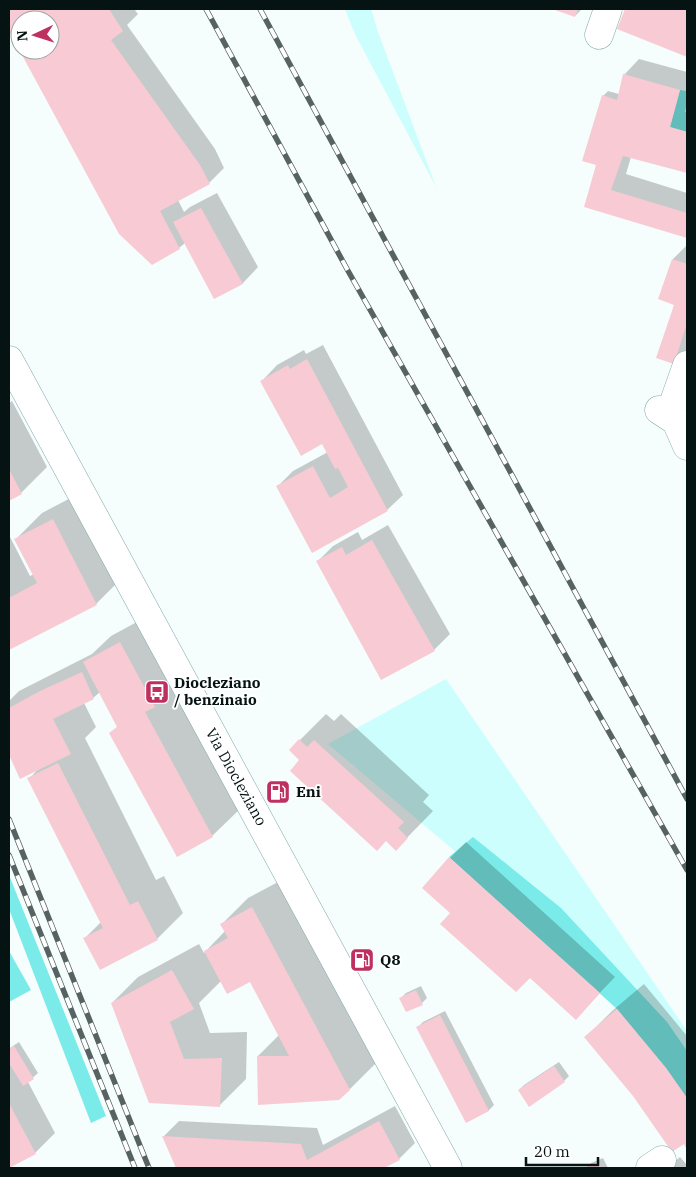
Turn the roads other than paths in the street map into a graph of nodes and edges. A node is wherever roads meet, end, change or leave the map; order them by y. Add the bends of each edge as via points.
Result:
1 (608, 9) edge
2 (600, 35) dead end
3 (9, 360) edge
4 (687, 365) edge
5 (687, 446) edge
6 (448, 1168) edge

1 - 2 street
3 - 6 street, Via Diocleziano
4 - 5 street via 664,413 676,421

